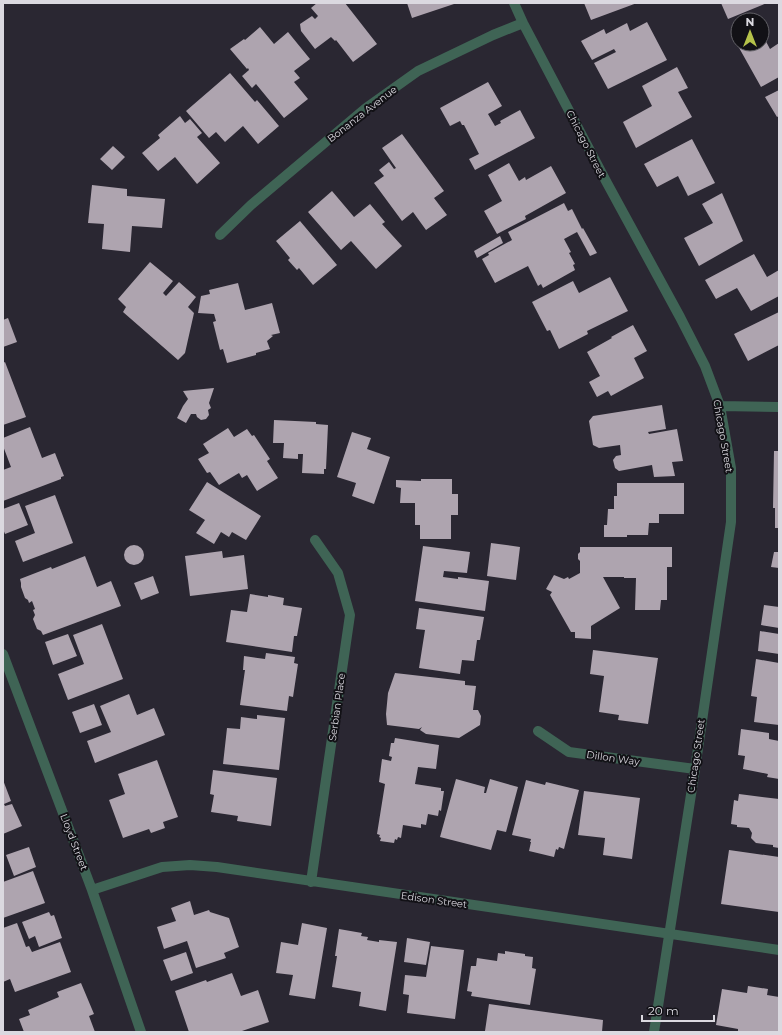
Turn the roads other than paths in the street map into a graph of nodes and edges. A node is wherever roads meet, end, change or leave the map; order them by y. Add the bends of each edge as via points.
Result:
1 (514, 3) edge
2 (523, 23) junction
3 (220, 235) dead end
4 (720, 406) junction
5 (779, 407) edge
6 (315, 540) dead end
7 (3, 654) edge
8 (538, 731) dead end
9 (695, 769) junction
10 (311, 882) junction
11 (92, 890) junction
12 (669, 934) junction
13 (779, 950) edge
14 (141, 1032) edge
15 (654, 1032) edge

1 - 2 street, Chicago Street
2 - 3 street, Bonanza Avenue via 418,71 366,108 251,205
2 - 4 street, Chicago Street via 680,317 705,366
4 - 5 street
4 - 9 street, Chicago Street via 731,468 731,522
6 - 10 street, Serbian Place via 338,574 350,615
7 - 11 street, Lloyd Street
8 - 9 street, Dillon Way via 569,752
9 - 12 street, Chicago Street
10 - 11 street, Edison Street via 190,865 162,867
10 - 12 street, Edison Street
11 - 14 street, Lloyd Street
12 - 13 street, Edison Street
12 - 15 street, Chicago Street

